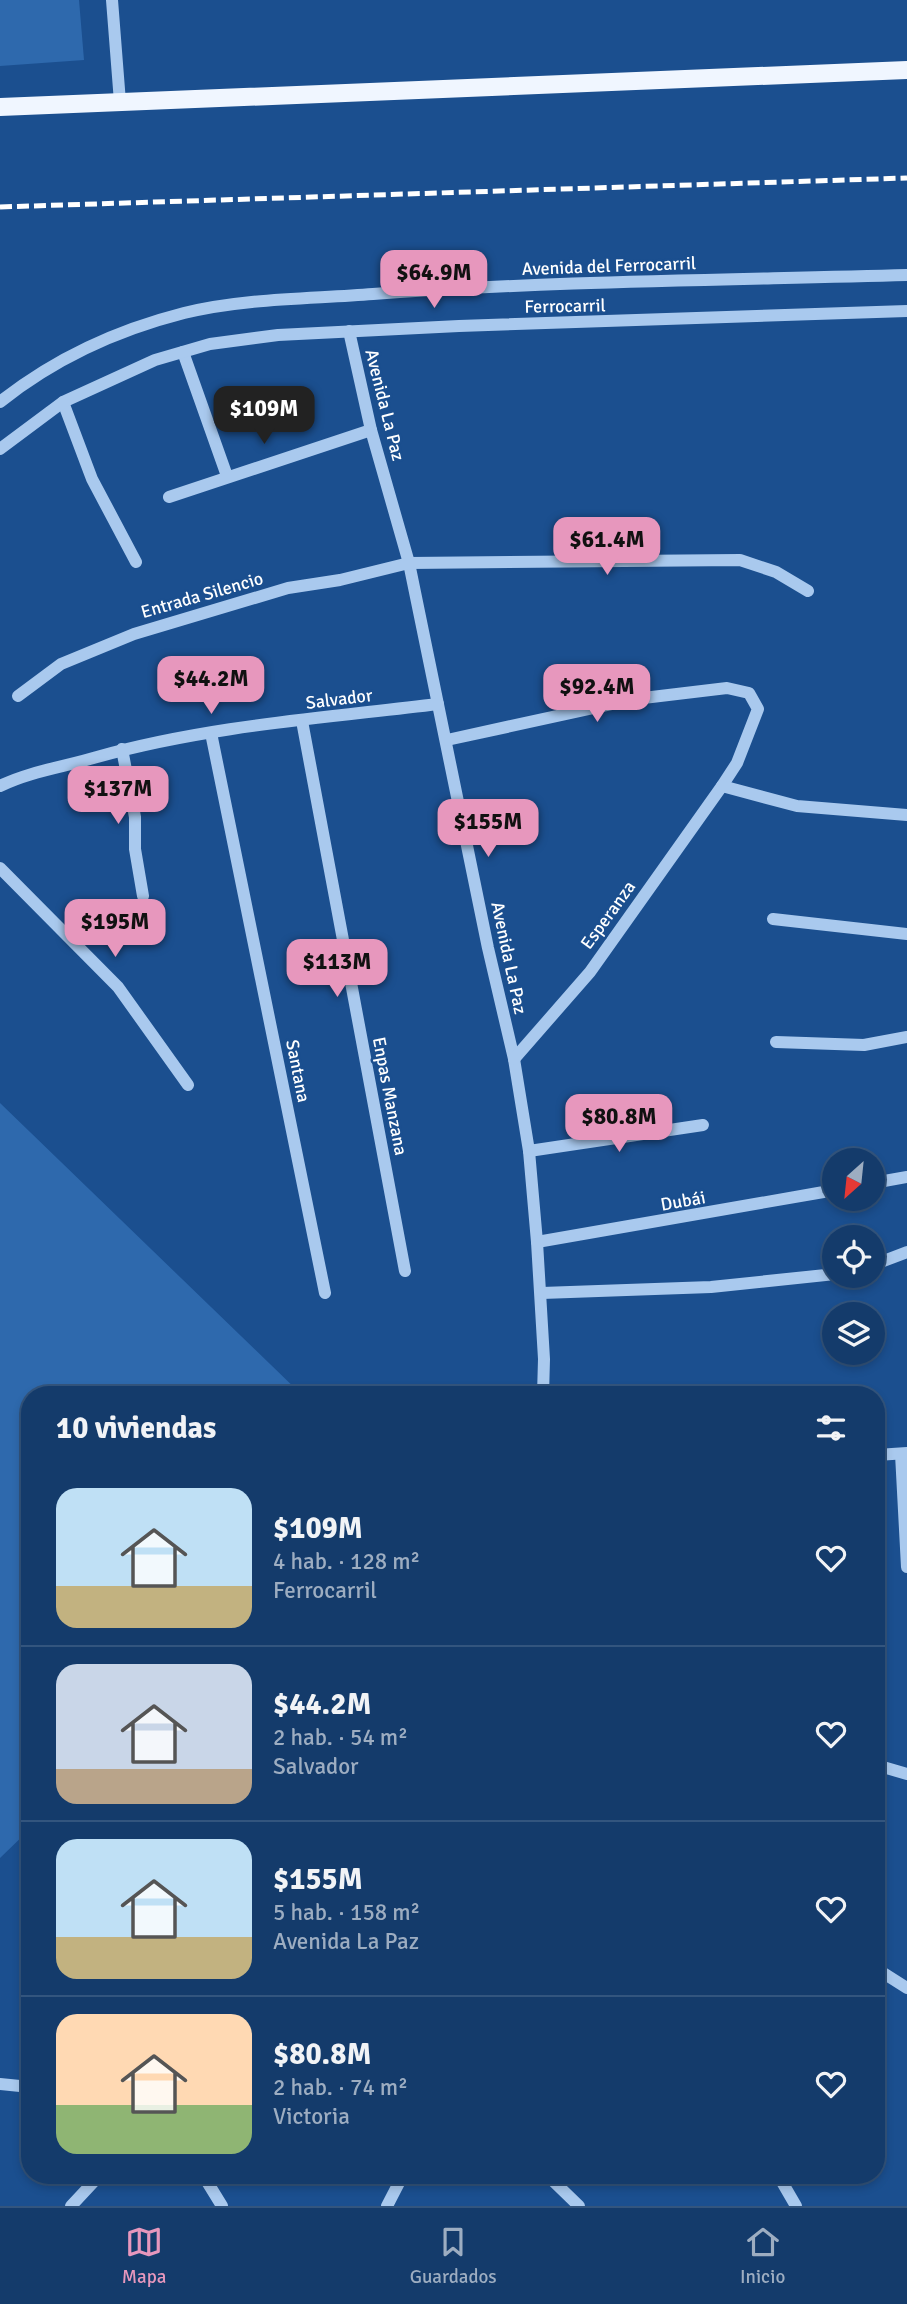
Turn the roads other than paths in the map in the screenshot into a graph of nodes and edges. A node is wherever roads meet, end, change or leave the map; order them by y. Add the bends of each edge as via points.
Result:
1 (112, 0) edge
2 (907, 71) edge
3 (120, 102) junction
4 (0, 107) edge
5 (907, 275) edge
6 (907, 311) edge
7 (349, 331) junction
8 (183, 352) junction
9 (0, 402) edge
10 (63, 402) junction
11 (371, 430) junction
12 (0, 449) edge
13 (226, 476) junction
14 (169, 497) dead end
15 (136, 562) dead end
16 (409, 563) junction
17 (808, 591) dead end
18 (18, 696) dead end
19 (438, 704) junction
20 (302, 721) junction
21 (211, 733) junction
22 (447, 740) junction
23 (122, 749) junction
24 (0, 786) edge
25 (722, 786) junction
26 (907, 815) edge
27 (0, 868) edge
28 (143, 896) dead end
29 (772, 919) dead end
30 (907, 934) edge
31 (907, 1037) edge
32 (776, 1042) dead end
33 (514, 1059) junction
34 (188, 1085) dead end
35 (704, 1125) dead end
36 (529, 1151) junction
37 (907, 1177) edge
38 (886, 1181) edge
39 (822, 1192) edge
40 (537, 1242) junction
41 (907, 1252) edge
42 (885, 1260) edge
43 (405, 1272) dead end
44 (822, 1275) edge
45 (325, 1293) dead end
46 (542, 1293) junction
47 (547, 1386) edge
48 (904, 1454) edge
49 (885, 1455) edge
50 (907, 1567) edge
51 (885, 1767) edge
52 (907, 1774) edge
53 (885, 1974) edge
54 (907, 1988) edge
55 (0, 2084) edge
56 (21, 2086) edge
57 (92, 2184) edge
58 (209, 2184) edge
59 (398, 2184) edge
60 (556, 2184) edge
61 (783, 2184) edge
62 (71, 2206) edge
63 (222, 2206) edge
64 (387, 2206) edge
65 (579, 2206) edge
66 (796, 2206) edge

1 - 3 street
2 - 3 main road
3 - 4 main road
5 - 9 street, Avenida del Ferrocarril via 448,289 230,305 186,313 95,343
6 - 7 street, Ferrocarril
7 - 8 street, Ferrocarril via 278,335
7 - 11 street, Avenida La Paz
8 - 10 street, Ferrocarril
8 - 13 street
10 - 12 street, Ferrocarril
10 - 15 street via 92,479
11 - 13 street
11 - 16 street, Avenida La Paz
13 - 14 street
16 - 17 street, Entrada Silencio via 740,560 776,572
16 - 18 street, Entrada Silencio via 288,588 134,634 61,664
16 - 19 street, Avenida La Paz
19 - 20 street, Salvador
19 - 22 street, Avenida La Paz
20 - 21 street, Salvador
20 - 43 street, Enpas Manzana
21 - 23 street, Salvador
21 - 45 street, Santana
22 - 25 street, Esperanza via 635,699 740,689 749,693 758,709 737,763
22 - 33 street, Avenida La Paz
23 - 24 street, Salvador
23 - 28 street
25 - 26 street via 797,806
25 - 33 street, Esperanza via 590,972
27 - 34 street via 118,987
29 - 30 street
31 - 32 street via 864,1045
33 - 36 street, Avenida La Paz
35 - 36 street
36 - 40 street, Avenida La Paz
37 - 38 street
39 - 40 street, Dubái
40 - 46 street, Avenida La Paz
41 - 42 street
44 - 46 street via 711,1287
46 - 47 street, Avenida La Paz
48 - 49 street
48 - 50 street
51 - 52 street
53 - 54 street
55 - 56 street
57 - 62 street
58 - 63 street
59 - 64 street
60 - 65 street
61 - 66 street

